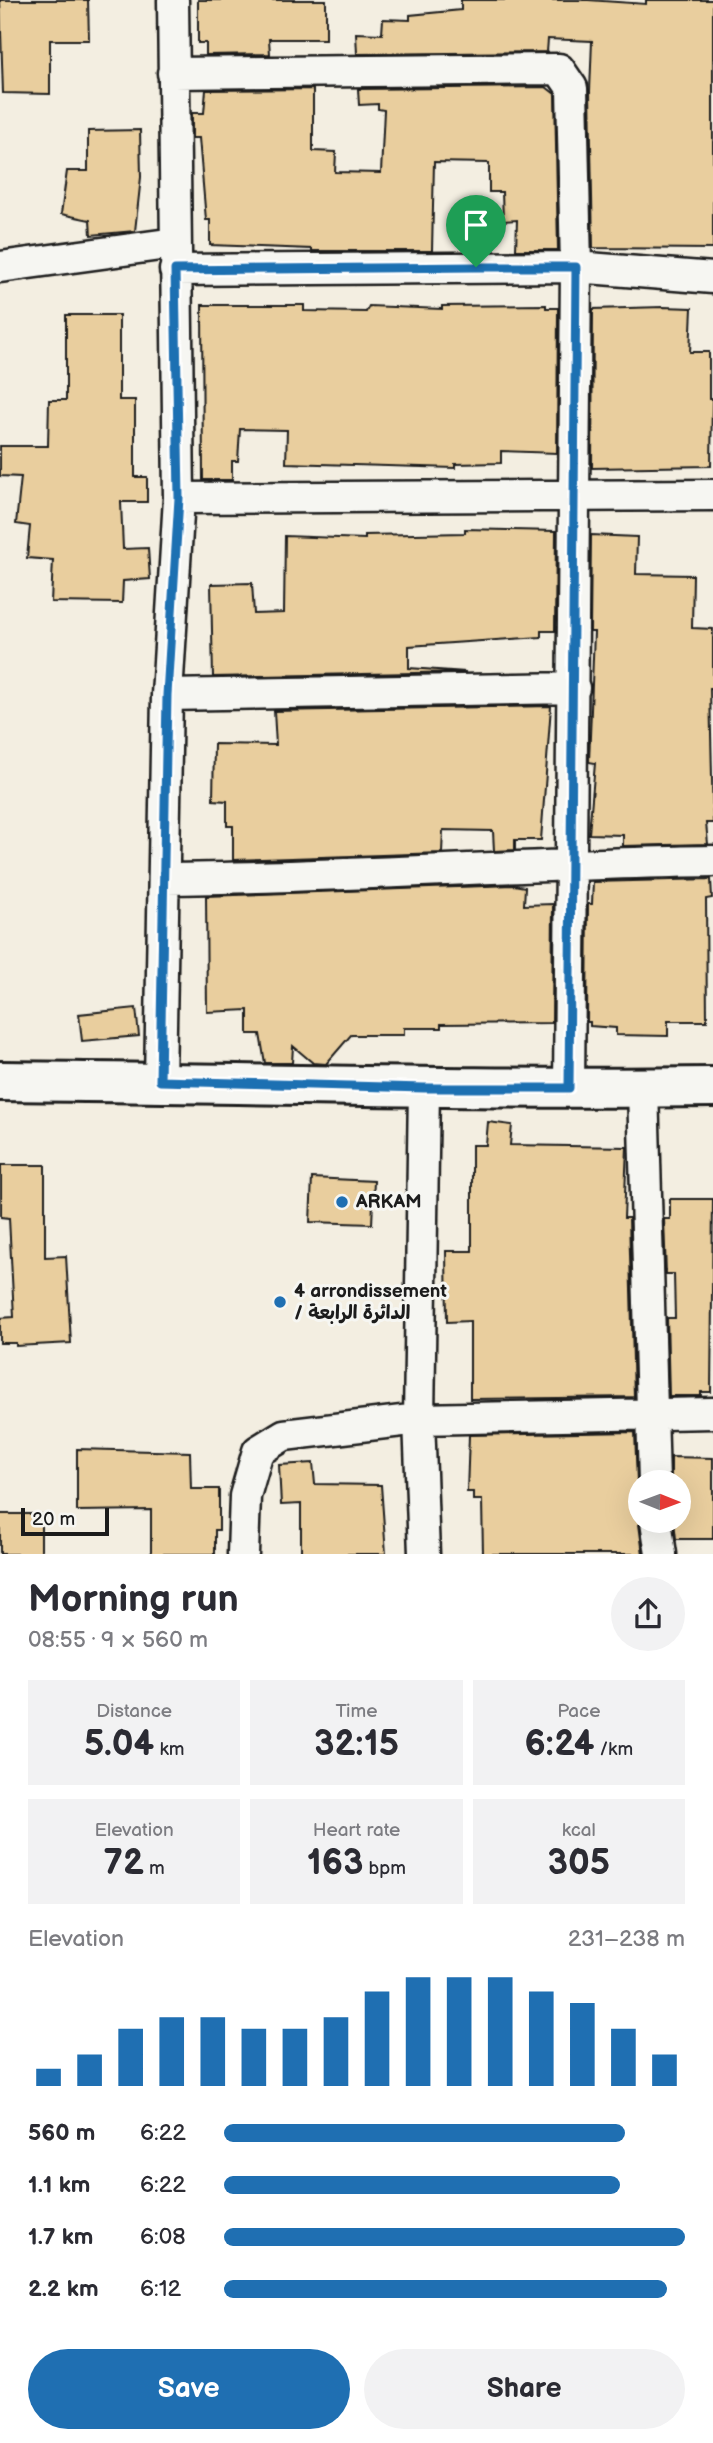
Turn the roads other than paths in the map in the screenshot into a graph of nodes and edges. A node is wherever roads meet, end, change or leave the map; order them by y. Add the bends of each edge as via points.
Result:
1 (173, 0) edge
2 (173, 73) junction
3 (175, 256) junction
4 (0, 267) edge
5 (576, 267) junction
6 (713, 278) edge
7 (575, 495) junction
8 (713, 495) edge
9 (179, 498) junction
10 (574, 688) junction
11 (167, 695) junction
12 (713, 861) edge
13 (573, 863) junction
14 (164, 879) junction
15 (0, 1081) edge
16 (160, 1081) junction
17 (713, 1087) edge
18 (424, 1088) junction
19 (569, 1088) junction
20 (643, 1088) junction
21 (650, 1413) junction
22 (713, 1413) edge
23 (419, 1419) junction
24 (653, 1470) edge
25 (658, 1533) edge
26 (243, 1554) edge
27 (424, 1554) edge
28 (661, 1554) edge

1 - 2 street
2 - 3 street
2 - 5 street via 559,69 572,88
3 - 4 street
3 - 5 street
3 - 9 street
5 - 6 street
5 - 7 street
7 - 8 street
7 - 9 street
7 - 10 street
9 - 11 street
10 - 11 street
10 - 13 street
11 - 14 street
12 - 13 street
13 - 14 street
13 - 19 street
14 - 16 street
15 - 16 street
16 - 18 street
17 - 20 street
18 - 19 street
18 - 23 street
19 - 20 street
20 - 21 street
21 - 22 street
21 - 23 street
21 - 24 street
23 - 26 street via 284,1435 258,1451 245,1496
23 - 27 street
25 - 28 street

